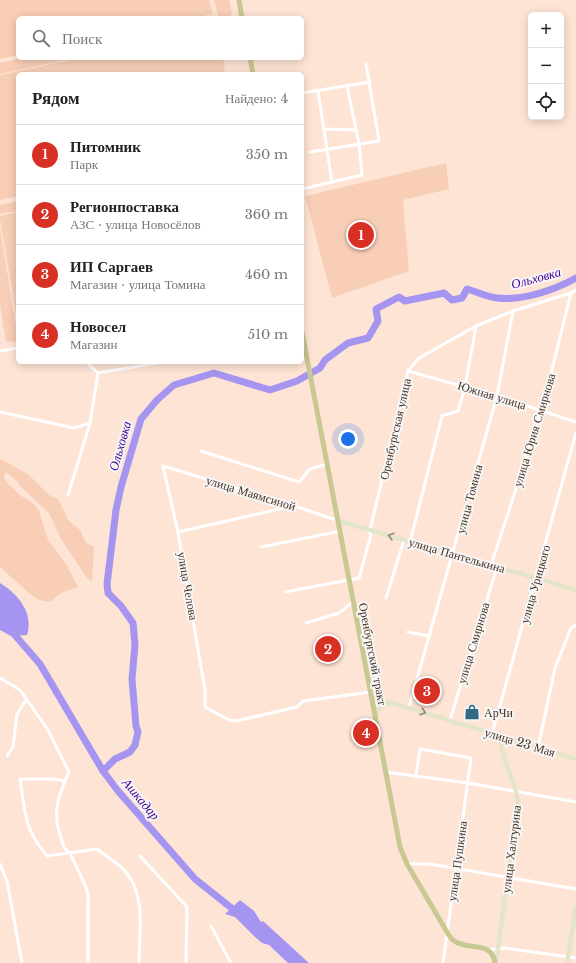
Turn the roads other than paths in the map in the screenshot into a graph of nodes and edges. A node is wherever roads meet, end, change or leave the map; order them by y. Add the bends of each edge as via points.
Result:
1 (239, 0) edge
2 (242, 16) edge
3 (250, 60) edge
4 (366, 64) dead end
5 (253, 72) edge
6 (370, 82) junction
7 (347, 86) junction
8 (318, 91) junction
9 (304, 93) edge
10 (324, 129) junction
11 (356, 130) junction
12 (359, 144) junction
13 (327, 149) junction
14 (310, 152) dead end
15 (332, 182) junction
16 (304, 189) edge
17 (576, 290) edge
18 (571, 293) junction
19 (513, 311) junction
20 (476, 326) junction
21 (304, 344) edge
22 (16, 348) edge
23 (0, 351) edge
24 (88, 364) edge
25 (151, 364) edge
26 (408, 371) junction
27 (98, 373) junction
28 (465, 387) junction
29 (497, 396) junction
30 (542, 410) junction
31 (0, 412) edge
32 (576, 422) edge
33 (90, 423) junction
34 (576, 433) edge
35 (201, 451) dead end
36 (327, 464) junction
37 (164, 466) joint
38 (68, 495) dead end
39 (295, 506) junction
40 (339, 521) junction
41 (369, 530) junction
42 (341, 531) junction
43 (178, 532) junction
44 (404, 540) junction
45 (410, 542) junction
46 (261, 547) dead end
47 (454, 554) junction
48 (491, 565) junction
49 (497, 567) junction
50 (537, 578) junction
51 (349, 579) junction
52 (576, 590) edge
53 (285, 592) dead end
54 (386, 598) dead end
55 (353, 602) junction
56 (306, 622) dead end
57 (576, 624) edge
58 (408, 632) dead end
59 (429, 636) junction
60 (0, 678) edge
61 (371, 695) junction
62 (26, 700) junction
63 (391, 702) junction
64 (409, 707) junction
65 (375, 717) junction
66 (450, 720) junction
67 (492, 734) junction
68 (501, 737) junction
69 (538, 748) junction
70 (7, 756) dead end
71 (576, 759) edge
72 (385, 772) junction
73 (416, 776) junction
74 (65, 781) junction
75 (468, 783) junction
76 (517, 793) junction
77 (576, 802) edge
78 (70, 853) junction
79 (140, 856) dead end
80 (0, 864) edge
81 (407, 864) junction
82 (456, 868) junction
83 (508, 877) junction
84 (576, 890) edge
85 (576, 907) edge
86 (211, 926) dead end
87 (447, 932) junction
88 (498, 948) junction
89 (488, 950) junction
90 (568, 956) junction
91 (576, 958) edge
92 (22, 963) edge
93 (88, 963) edge
94 (139, 963) edge
95 (186, 963) edge
96 (231, 963) edge
97 (443, 963) edge
98 (496, 963) edge
99 (567, 963) edge

1 - 2 main road
3 - 5 main road
4 - 6 street
6 - 7 street
6 - 12 street via 379,141
7 - 8 street
7 - 11 street
8 - 9 street
8 - 10 street
10 - 11 street
10 - 13 street
11 - 12 street
12 - 13 street
12 - 15 street via 362,175
13 - 14 street
13 - 15 street
15 - 16 street
17 - 18 street, Оренбургская улица
18 - 19 street, Оренбургская улица
18 - 30 street, улица Юрия Смирнова
19 - 20 street, Оренбургская улица
19 - 29 street, улица Томина
20 - 26 street, Оренбургская улица via 419,358
20 - 28 street
21 - 36 main road, Оренбургский тракт
22 - 23 street
24 - 27 street
25 - 27 street
26 - 28 street, Южная улица
26 - 41 street, Оренбургская улица
27 - 33 street
28 - 29 street, Южная улица
28 - 45 street via 458,412 442,416
29 - 30 street, Южная улица
29 - 47 street, улица Томина
30 - 32 street, Южная улица
30 - 48 street, улица Юрия Смирнова
31 - 33 street via 74,428
33 - 38 street
34 - 50 street, улица Урицкого
35 - 36 street via 299,482 310,469
36 - 40 main road, Оренбургский тракт
37 - 39 street, улица Маямсиной
37 - 43 street, улица Челова
39 - 40 street, улица Маямсиной
39 - 43 street
40 - 41 main road, улица Пантелькина
40 - 42 main road, Оренбургский тракт
44 -> 41 main road, улица Пантелькина
41 - 51 street, Оренбургская улица via 371,535 359,578
42 - 46 street
42 - 51 main road, Оренбургский тракт
43 - 61 street, улица Челова via 205,690 205,707 236,721 297,707 303,701
44 - 45 main road, улица Пантелькина
44 - 54 street
45 - 47 main road, улица Пантелькина
47 - 48 main road, улица Пантелькина
47 - 59 street, улица Томина
48 - 49 main road, улица Пантелькина
49 - 50 main road, улица Пантелькина
49 - 66 street, улица Смирнова
50 - 52 main road, улица Пантелькина
50 - 67 street, улица Урицкого
51 - 53 street
51 - 55 main road, Оренбургский тракт
55 - 56 street via 339,613
55 - 61 main road, Оренбургский тракт
57 - 69 street via 571,628 555,668
58 - 59 street
59 - 64 street, улица Томина
60 - 62 street via 20,690
61 - 63 main road, улица 23 Мая
61 - 65 main road, Оренбургский тракт
62 - 70 street via 17,714 13,747
62 - 74 street via 48,730 69,772
63 - 64 main road, улица 23 Мая
63 - 65 main road via 380,707
64 -> 66 main road, улица 23 Мая
65 - 72 main road, Оренбургский тракт
66 - 67 main road, улица 23 Мая
67 - 68 main road, улица 23 Мая
68 - 69 main road, улица 23 Мая
68 - 76 main road, улица Халтурина via 502,748
69 - 71 main road, улица 23 Мая
72 - 73 street
72 - 81 main road, Оренбургский тракт via 400,847
73 - 75 street
73 - 75 street, улица Пушкина via 420,749 471,758
74 - 78 street via 58,800 56,816 63,847
74 - 78 street via 20,778 28,827 36,843 47,856
75 - 76 street
75 - 82 street, улица Пушкина
76 - 77 street
76 - 83 main road, улица Халтурина
78 - 93 street via 88,896
78 - 94 street via 97,849 124,870 134,885 139,901
79 - 95 street via 187,907
80 - 92 street via 7,881
81 - 82 street
81 - 87 main road, Оренбургский тракт
82 - 83 street
82 - 87 street, улица Пушкина
83 - 84 street
83 - 88 main road, улица Халтурина
85 - 90 main road
86 - 96 street
87 - 89 main road, Оренбургский тракт via 456,942
87 - 97 street, улица Пушкина
88 - 89 street
88 - 90 street
88 - 98 main road, улица Халтурина
89 - 98 main road
90 - 91 street
90 - 99 main road

